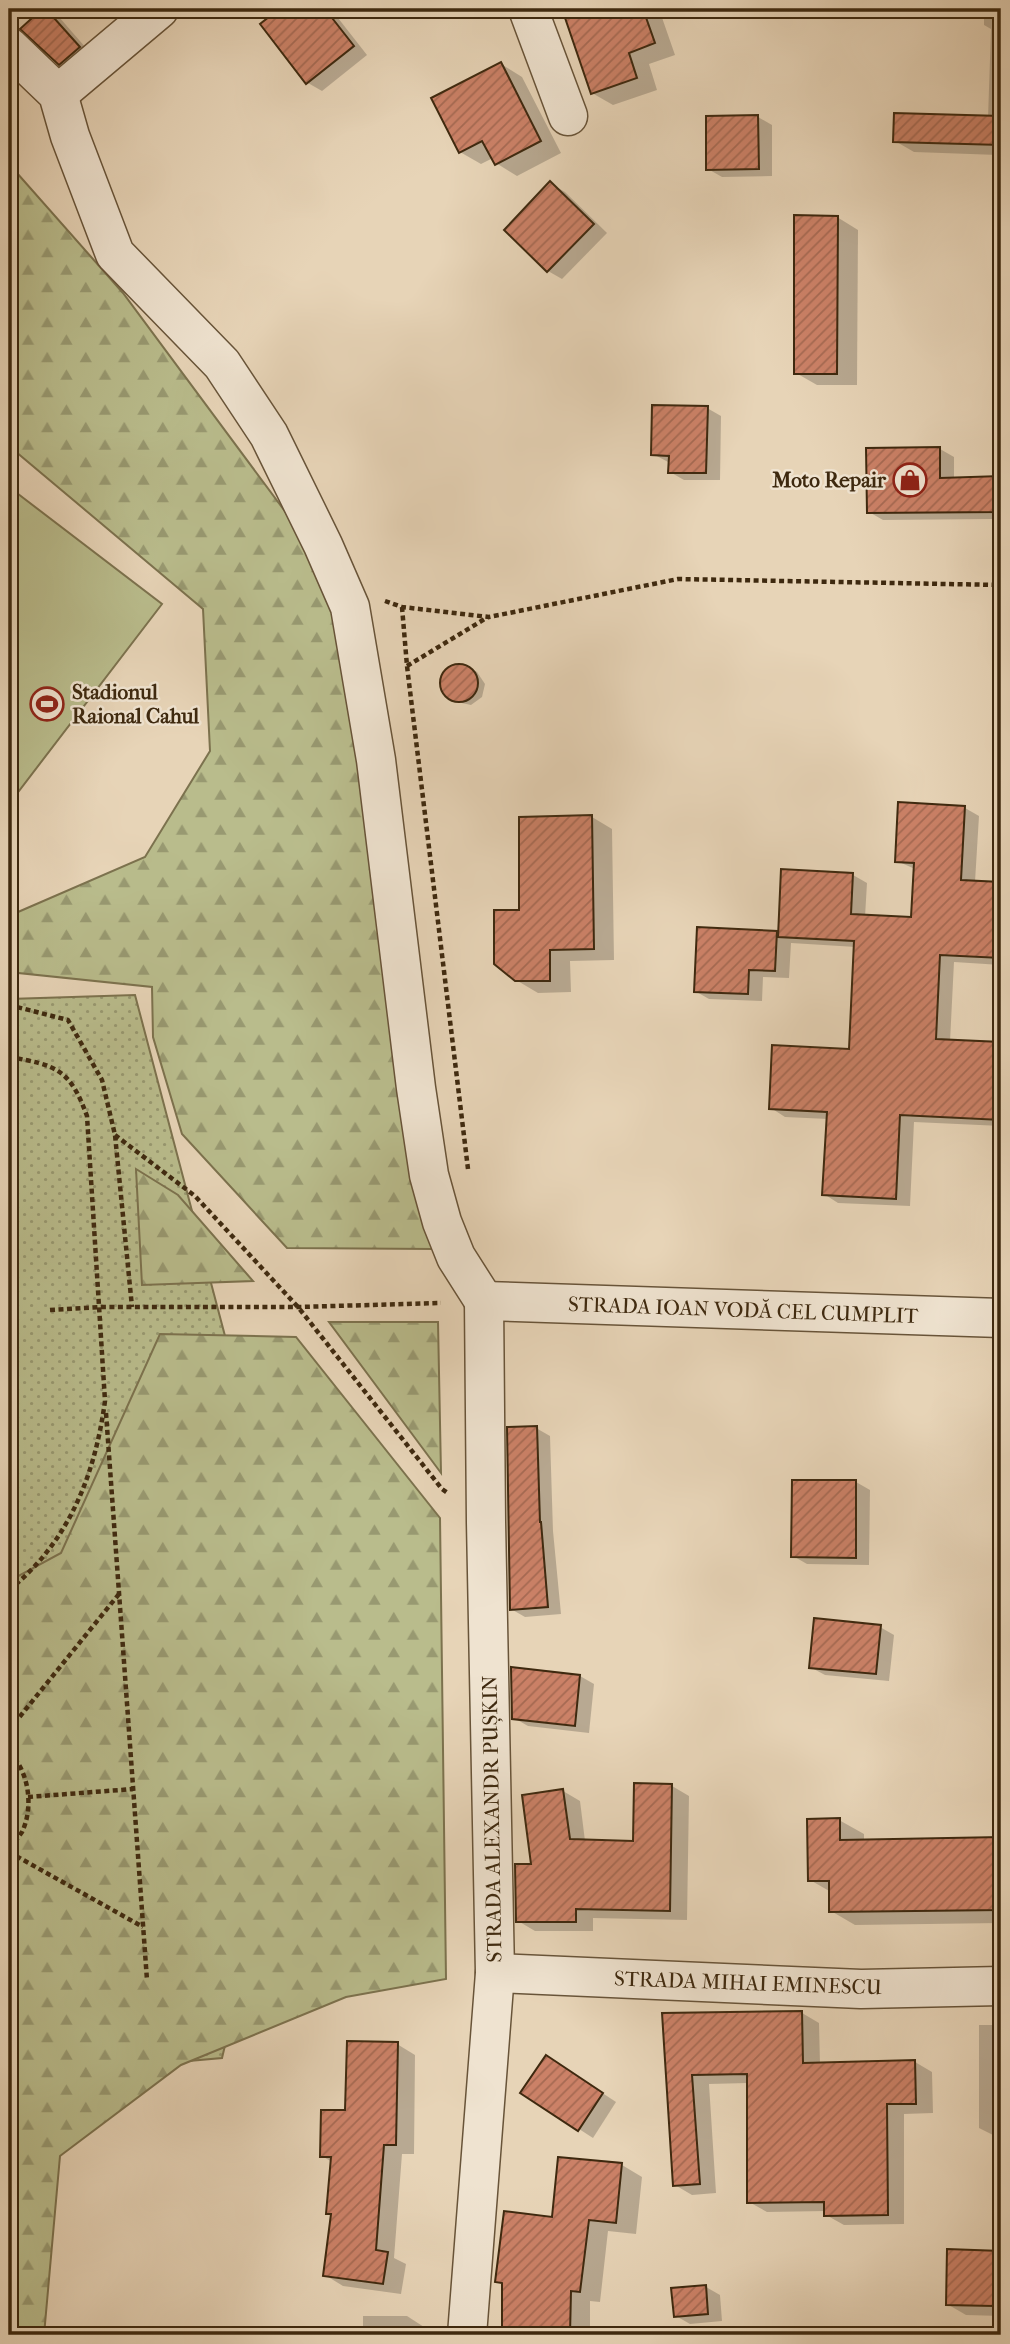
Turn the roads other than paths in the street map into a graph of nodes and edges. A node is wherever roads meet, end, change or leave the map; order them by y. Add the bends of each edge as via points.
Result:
1 (159, 9) edge
2 (528, 9) edge
3 (9, 47) edge
4 (58, 94) junction
5 (568, 116) dead end
6 (484, 1301) junction
7 (1001, 1318) edge
8 (495, 1973) junction
9 (1001, 1986) edge
10 (467, 2335) edge

1 - 4 street
2 - 5 street
3 - 4 street
4 - 6 street via 115,254 222,364 269,435 350,607 376,760 429,1175 456,1257
6 - 7 street, STRADA IOAN VODĂ CEL CUMPLIT
6 - 8 street, STRADA ALEXANDR PUȘKIN
8 - 9 street, STRADA MIHAI EMINESCU via 861,1989
8 - 10 street, STRADA ALEXANDR PUȘKIN

